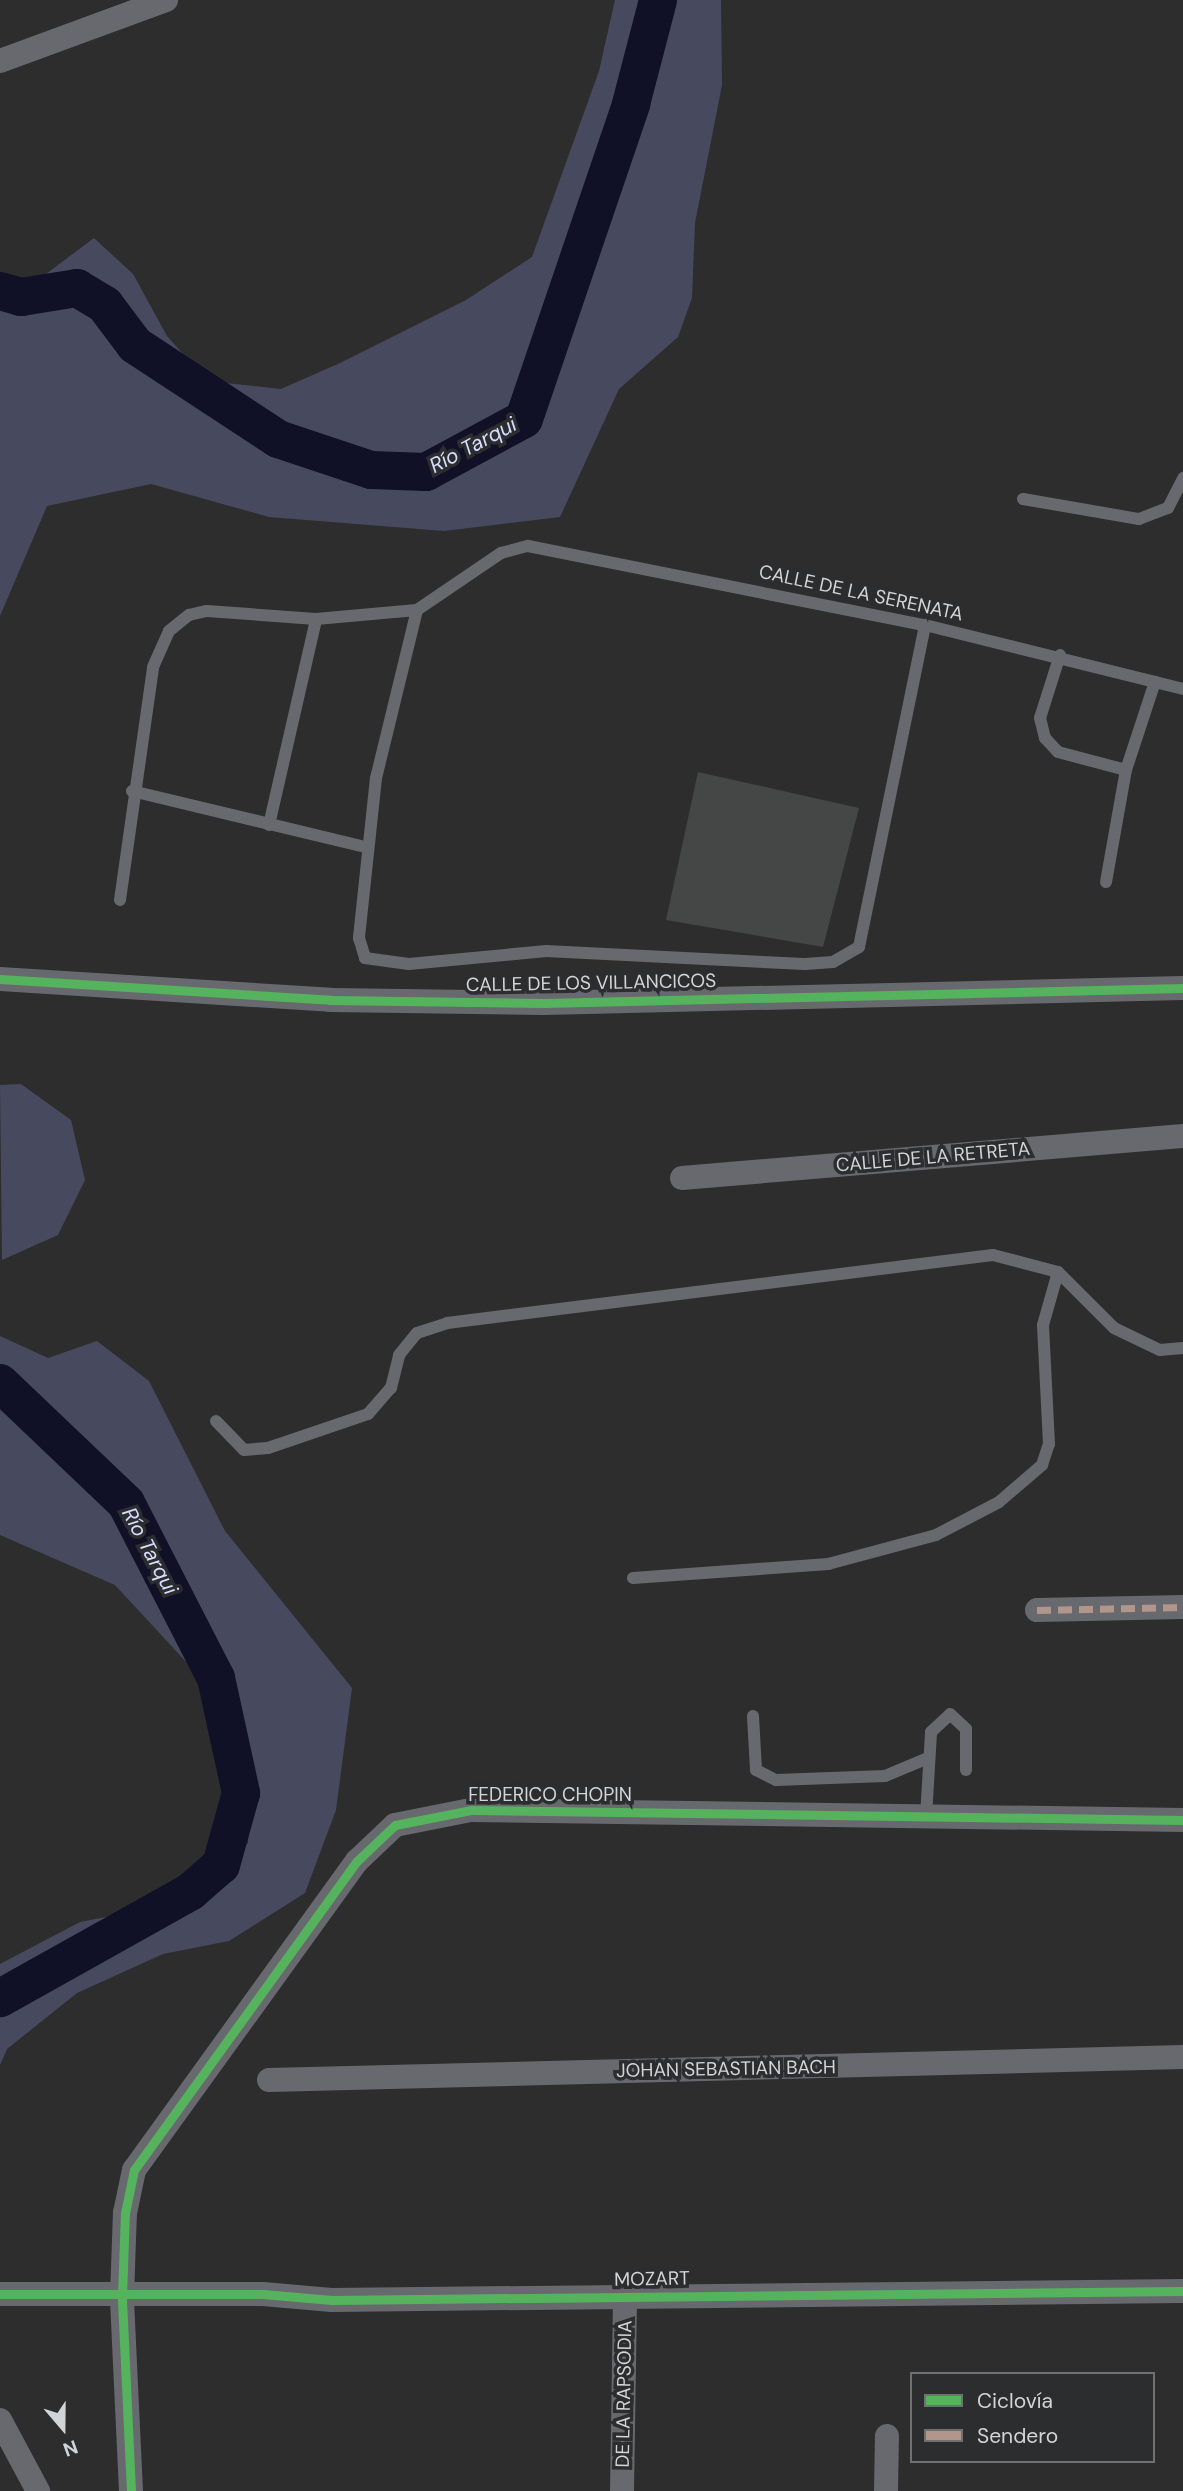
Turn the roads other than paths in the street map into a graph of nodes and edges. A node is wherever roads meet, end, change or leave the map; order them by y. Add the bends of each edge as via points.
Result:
1 (166, 0) edge
2 (0, 61) edge
3 (1183, 478) edge
4 (1023, 499) dead end
5 (417, 610) junction
6 (316, 619) junction
7 (925, 625) junction
8 (1060, 655) junction
9 (1155, 682) junction
10 (1183, 689) edge
11 (1126, 770) junction
12 (132, 791) junction
13 (269, 825) junction
14 (366, 847) junction
15 (1106, 882) dead end
16 (120, 900) dead end
17 (0, 979) edge
18 (1183, 988) edge
19 (1183, 1136) edge
20 (682, 1178) dead end
21 (1058, 1272) junction
22 (1183, 1348) edge
23 (216, 1421) dead end
24 (633, 1578) dead end
25 (1183, 1607) edge
26 (1037, 1609) dead end
27 (753, 1716) dead end
28 (928, 1758) junction
29 (966, 1770) dead end
30 (926, 1818) junction
31 (1183, 1820) edge
32 (1183, 2057) edge
33 (270, 2080) dead end
34 (1183, 2291) edge
35 (0, 2294) edge
36 (122, 2297) junction
37 (625, 2297) junction
38 (2, 2415) edge
39 (887, 2437) dead end
40 (37, 2491) edge
41 (131, 2491) edge
42 (622, 2491) edge
43 (886, 2491) edge

1 - 2 street
3 - 4 lane via 1168,508 1139,519
5 - 6 lane
5 - 7 lane, CALLE DE LA SERENATA via 501,553 528,546
5 - 14 lane
6 - 12 lane via 207,611 189,615 169,631 153,667
6 - 13 lane
7 - 8 lane, CALLE DE LA SERENATA
7 - 14 lane via 859,947 833,962 546,951 409,964 365,958 359,938
8 - 9 lane, CALLE DE LA SERENATA
8 - 11 lane via 1040,718 1045,738 1058,752
9 - 10 lane, CALLE DE LA SERENATA
9 - 11 lane
11 - 15 lane
12 - 13 lane
12 - 16 lane
13 - 14 lane
17 - 18 street, CALLE DE LOS VILLANCICOS via 330,1000 517,1002
19 - 20 street, CALLE DE LA RETRETA
21 - 22 lane via 1114,1328 1160,1350
21 - 23 lane via 993,1255 446,1323 417,1333 399,1355 391,1388 368,1414 268,1448 244,1450
21 - 24 lane via 1043,1325 1049,1444 1042,1465 999,1502 936,1535 828,1564
25 - 26 street
27 - 28 lane via 756,1770 776,1780 885,1776
28 - 29 lane via 940,1718 959,1717 966,1729
28 - 30 lane
30 - 31 street, FEDERICO CHOPIN
30 - 36 street, FEDERICO CHOPIN via 471,1810 395,1825 357,1861 134,2170 125,2213
32 - 33 street, JOHAN SEBASTIAN BACH
34 - 37 street, MOZART
35 - 36 street, MOZART
36 - 37 street, MOZART
36 - 41 street, FEDERICO CHOPIN
37 - 42 street, DE LA RAPSODIA
38 - 40 street
39 - 43 street

